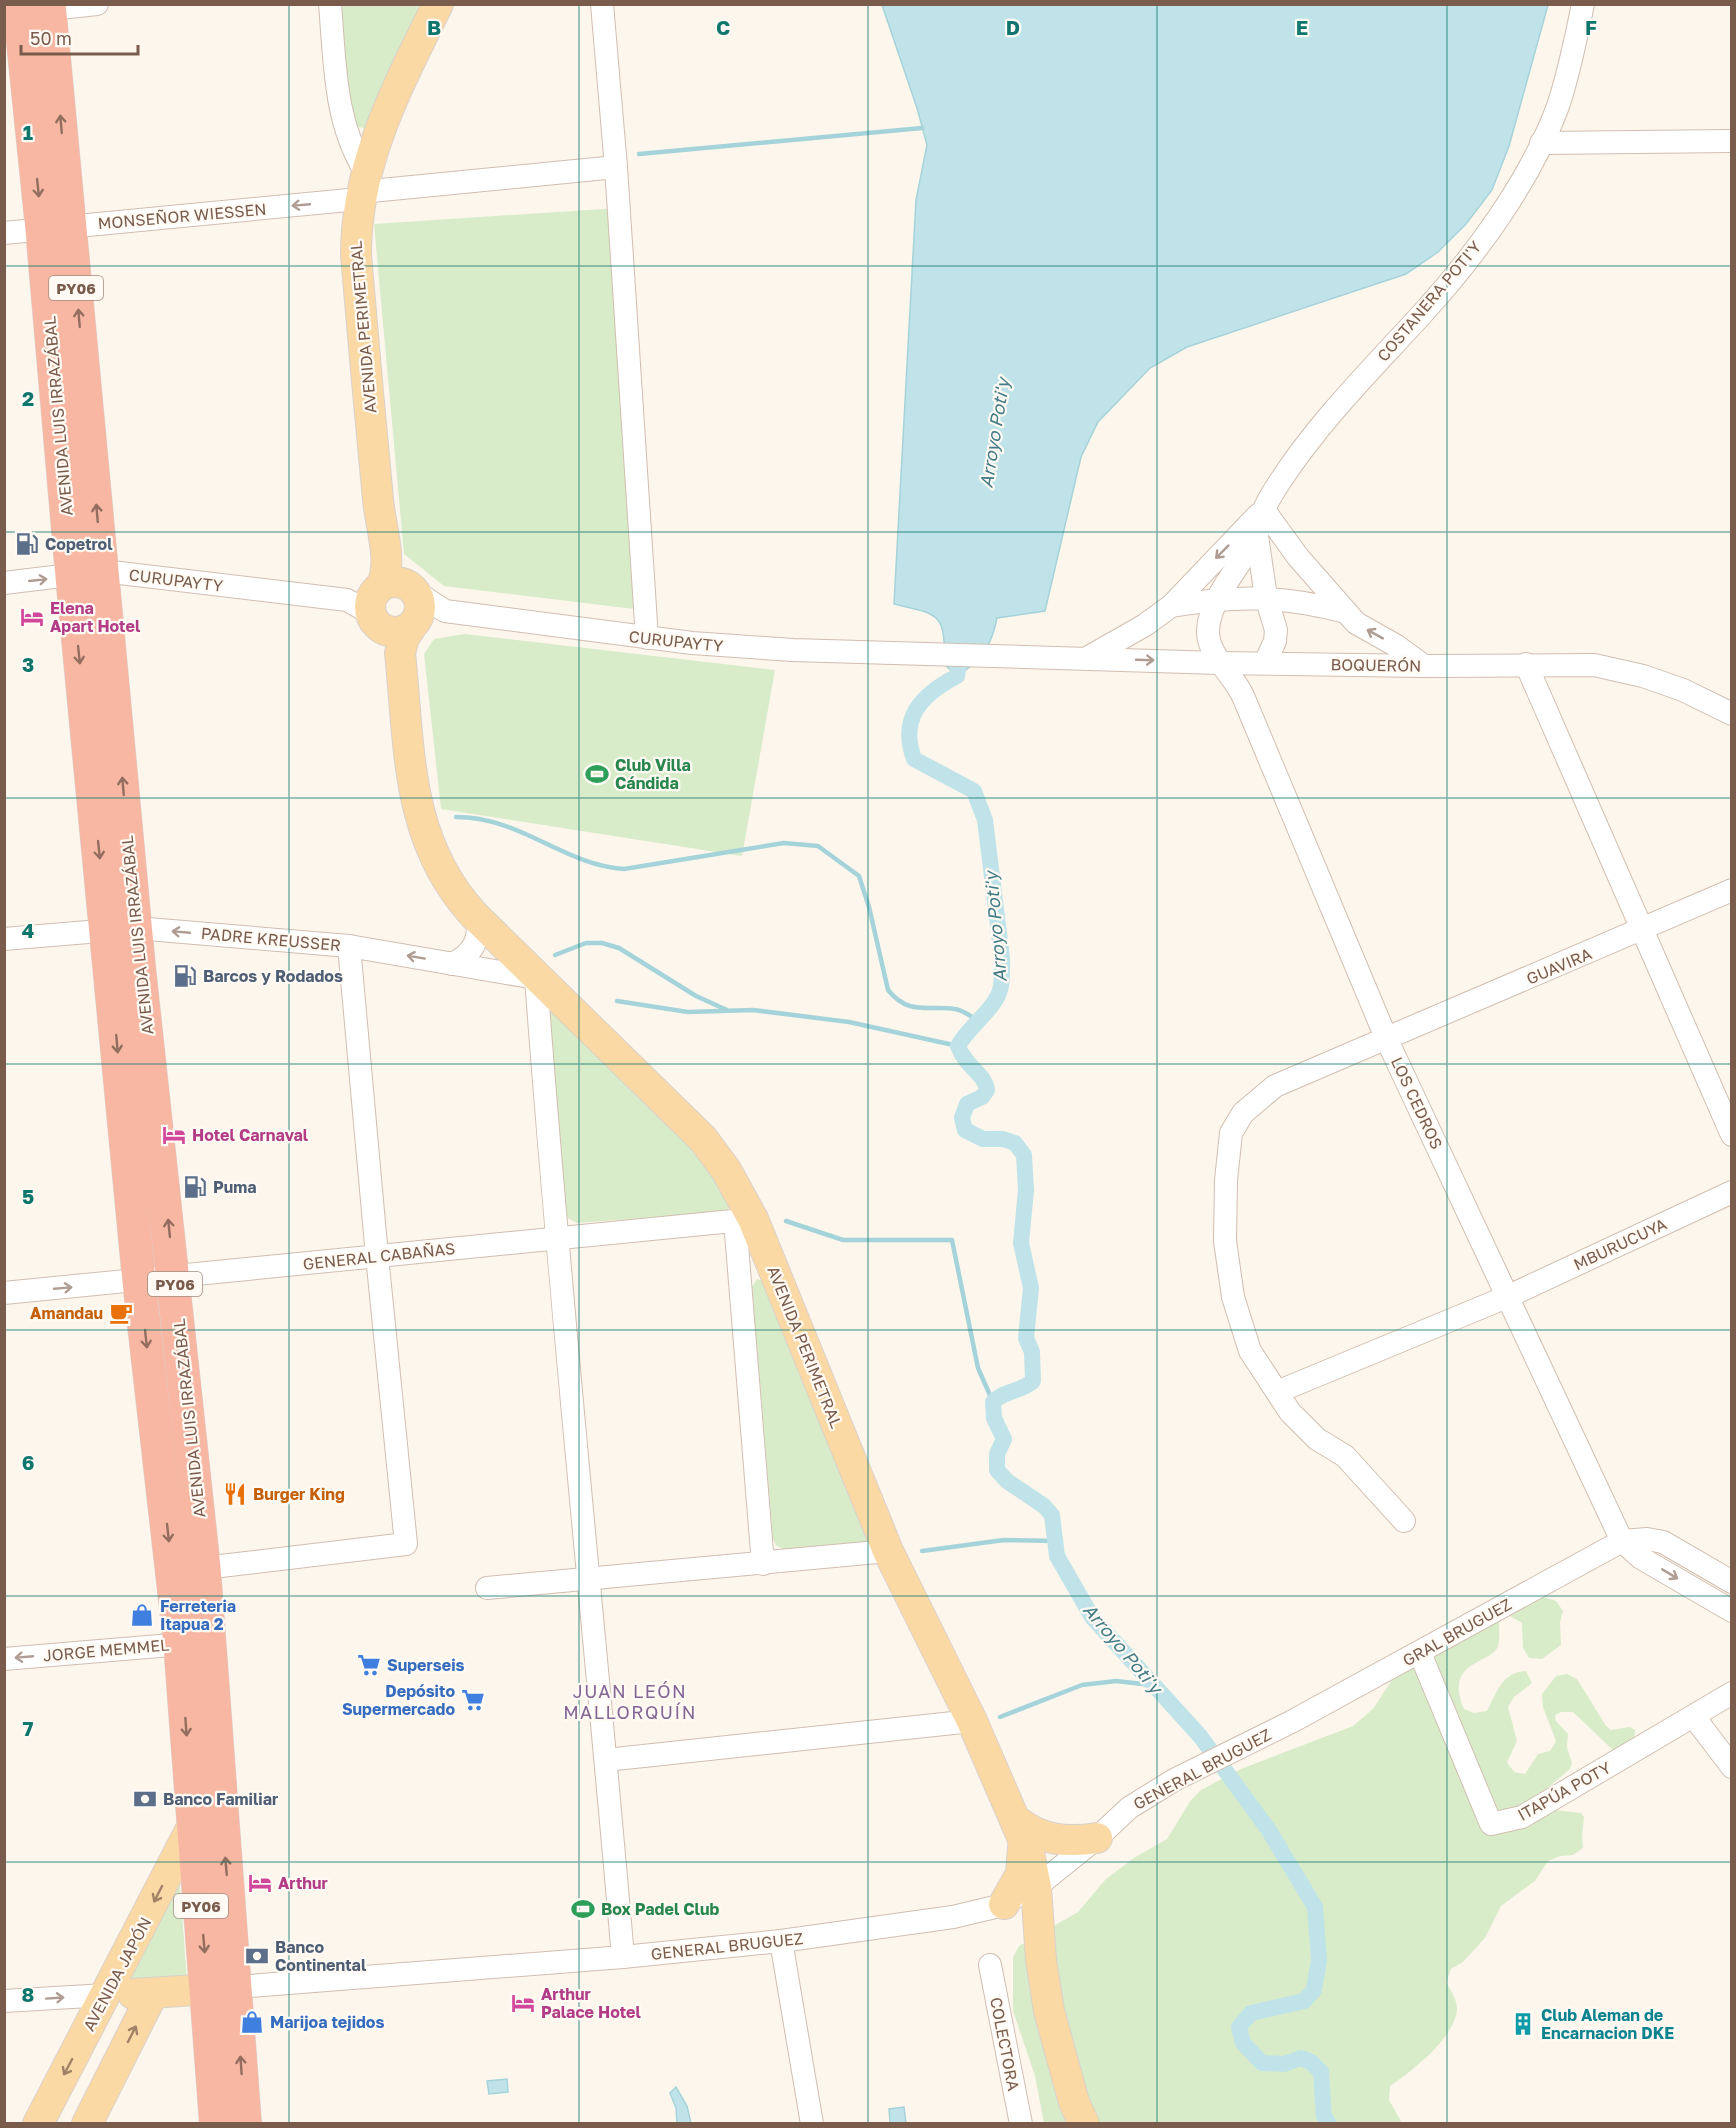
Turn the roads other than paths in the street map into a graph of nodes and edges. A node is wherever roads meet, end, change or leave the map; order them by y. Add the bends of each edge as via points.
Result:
1 (97, 4) edge
2 (330, 4) edge
3 (438, 4) edge
4 (602, 4) edge
5 (1583, 4) edge
6 (39, 6) edge
7 (1731, 141) edge
8 (1541, 143) junction
9 (616, 167) junction
10 (362, 188) junction
11 (57, 228) junction
12 (4, 233) edge
13 (1264, 510) junction
14 (1257, 536) junction
15 (103, 571) junction
16 (72, 576) junction
17 (4, 583) edge
18 (1266, 597) junction
19 (1220, 598) junction
20 (347, 600) junction
21 (399, 601) junction
22 (1171, 606) junction
23 (1346, 612) junction
24 (377, 624) junction
25 (647, 638) junction
26 (1012, 657) joint
27 (1086, 658) junction
28 (1220, 663) junction
29 (1265, 663) junction
30 (1526, 664) junction
31 (1424, 666) junction
32 (1731, 714) edge
33 (1731, 890) edge
34 (477, 918) junction
35 (121, 929) junction
36 (1642, 930) junction
37 (4, 939) edge
38 (349, 946) junction
39 (452, 963) junction
40 (536, 978) junction
41 (1387, 1040) junction
42 (1731, 1135) edge
43 (1731, 1192) edge
44 (744, 1220) junction
45 (555, 1239) junction
46 (376, 1256) junction
47 (174, 1276) junction
48 (139, 1281) junction
49 (4, 1293) edge
50 (1509, 1296) junction
51 (1277, 1392) junction
52 (1404, 1521) dead end
53 (1622, 1541) junction
54 (888, 1551) junction
55 (763, 1564) junction
56 (204, 1568) junction
57 (590, 1580) junction
58 (1731, 1582) edge
59 (487, 1588) dead end
60 (1731, 1611) edge
61 (194, 1643) junction
62 (1420, 1653) junction
63 (4, 1659) edge
64 (1731, 1693) edge
65 (1694, 1717) junction
66 (972, 1721) junction
67 (1291, 1722) joint
68 (606, 1760) junction
69 (1731, 1767) edge
70 (194, 1823) junction
71 (1020, 1828) junction
72 (1097, 1838) junction
73 (1036, 1887) junction
74 (999, 1906) junction
75 (780, 1941) junction
76 (1039, 1942) junction
77 (623, 1957) junction
78 (990, 1965) dead end
79 (222, 1988) junction
80 (153, 1993) junction
81 (106, 1995) junction
82 (4, 2001) edge
83 (38, 2124) edge
84 (87, 2124) edge
85 (216, 2124) edge
86 (245, 2124) edge
87 (812, 2124) edge
88 (1021, 2124) edge
89 (1084, 2124) edge

1 - 6 street
2 - 10 street via 339,108
3 - 10 main road, AVENIDA PERIMETRAL via 394,90
4 - 9 street
5 - 8 street, COSTANERA POTI'Y via 1558,105
6 - 11 highway, PY06
7 - 8 street
8 - 13 street, COSTANERA POTI'Y via 1471,255 1322,426
9 - 10 street, MONSEÑOR WIESSEN
9 - 25 street
10 -> 11 street, MONSEÑOR WIESSEN
10 - 21 main road, AVENIDA PERIMETRAL via 356,255 379,511
11 - 12 street, MONSEÑOR WIESSEN
15 -> 11 highway, PY06
11 - 16 highway, AVENIDA LUIS IRRAZÁBAL / PY06
13 - 14 street
13 -> 22 street
13 - 23 street
14 - 18 street
14 - 19 street
15 - 16 street, CURUPAYTY
15 - 20 street, CURUPAYTY
35 -> 15 highway, AVENIDA LUIS IRRAZÁBAL / PY06
17 -> 16 street, CURUPAYTY
16 -> 35 highway, PY06
18 - 19 street
18 - 23 street
18 - 29 street via 1276,630
19 - 22 street
19 - 28 street via 1208,629 1211,647
20 - 21 street, CURUPAYTY
20 - 24 street, CURUPAYTY
21 - 24 main road, AVENIDA PERIMETRAL via 370,604
21 - 24 main road via 397,645
21 - 25 street, CURUPAYTY via 445,611
21 - 34 main road, AVENIDA PERIMETRAL via 414,794 421,823 452,889
22 - 27 street
31 -> 23 street via 1356,623
25 - 26 street, CURUPAYTY via 733,647
26 - 27 street, BOQUERÓN
27 -> 28 street, BOQUERÓN
28 - 29 street, BOQUERÓN
28 - 41 street, LOS CEDROS via 1244,696
29 - 31 street, BOQUERÓN
30 - 31 street, BOQUERÓN
30 - 32 street, BOQUERÓN via 1594,665 1643,676 1683,690
30 - 36 street
33 - 36 street, GUAVIRA
34 - 39 street via 478,934 473,949
34 - 40 main road, AVENIDA PERIMETRAL
35 - 37 street, PADRE KREUSSER
38 -> 35 street, PADRE KREUSSER
47 -> 35 highway, AVENIDA LUIS IRRAZÁBAL / PY06
35 -> 48 highway, PY06
36 - 41 street, GUAVIRA
36 - 42 street
39 -> 38 street, PADRE KREUSSER
38 - 46 street
39 - 40 street, PADRE KREUSSER
40 - 44 main road, AVENIDA PERIMETRAL via 703,1139 723,1164
40 - 45 street
41 - 50 street, LOS CEDROS
41 - 51 street, GUAVIRA via 1275,1086 1244,1113 1231,1133 1225,1241 1233,1297 1250,1351
43 - 50 street, MBURUCUYA
44 - 45 street, GENERAL CABAÑAS
44 - 54 main road, AVENIDA PERIMETRAL
44 - 55 street
45 - 46 street, GENERAL CABAÑAS
45 - 57 street
46 - 47 street, GENERAL CABAÑAS
46 - 56 street via 406,1544
47 - 48 street, GENERAL CABAÑAS
47 - 56 highway, AVENIDA LUIS IRRAZÁBAL / PY06
49 -> 48 street, GENERAL CABAÑAS
48 -> 61 highway, AVENIDA LUIS IRRAZÁBAL / PY06
50 - 51 street, MBURUCUYA
50 - 53 street, LOS CEDROS
51 - 52 street, GUAVIRA via 1290,1412 1317,1439 1345,1456
53 - 58 street via 1663,1542
53 -> 60 street via 1641,1558
53 - 62 street, GRAL BRUGUEZ
54 - 55 street
54 - 66 main road, AVENIDA PERIMETRAL
55 - 57 street
56 - 61 highway, AVENIDA LUIS IRRAZÁBAL / PY06
57 - 59 street
57 - 68 street
61 -> 63 street, JORGE MEMMEL
61 -> 70 highway, AVENIDA LUIS IRRAZÁBAL / PY06
79 -> 61 highway, AVENIDA LUIS IRRAZÁBAL / PY06
62 - 65 street, ITAPÚA POTY via 1491,1824 1522,1817
62 - 67 street, GRAL BRUGUEZ
64 - 65 street, ITAPÚA POTY
65 - 69 street
66 - 68 street
66 - 71 main road, AVENIDA PERIMETRAL
67 - 72 street, GENERAL BRUGUEZ via 1174,1780 1129,1808
68 - 77 street
70 -> 79 highway, AVENIDA LUIS IRRAZÁBAL / PY06
70 -> 81 main road, AVENIDA JAPÓN
71 - 72 main road via 1058,1840
71 - 73 main road, AVENIDA PERIMETRAL
71 - 74 main road via 1021,1874
72 - 73 street, GENERAL BRUGUEZ
73 - 74 street, GENERAL BRUGUEZ
73 - 76 main road, AVENIDA PERIMETRAL
74 - 75 street, GENERAL BRUGUEZ via 953,1917
74 - 76 main road via 1027,1926
75 - 77 street, GENERAL BRUGUEZ
75 - 87 street
76 - 89 main road, AVENIDA PERIMETRAL via 1053,2028
77 - 79 street, GENERAL BRUGUEZ
78 - 88 street, COLECTORA
79 - 80 main road, GENERAL BRUGUEZ
79 - 85 highway, AVENIDA LUIS IRRAZÁBAL / PY06
86 -> 79 highway, AVENIDA LUIS IRRAZÁBAL / PY06
80 - 81 main road, GENERAL BRUGUEZ
84 -> 80 main road
82 -> 81 street
81 -> 83 main road, AVENIDA JAPÓN

